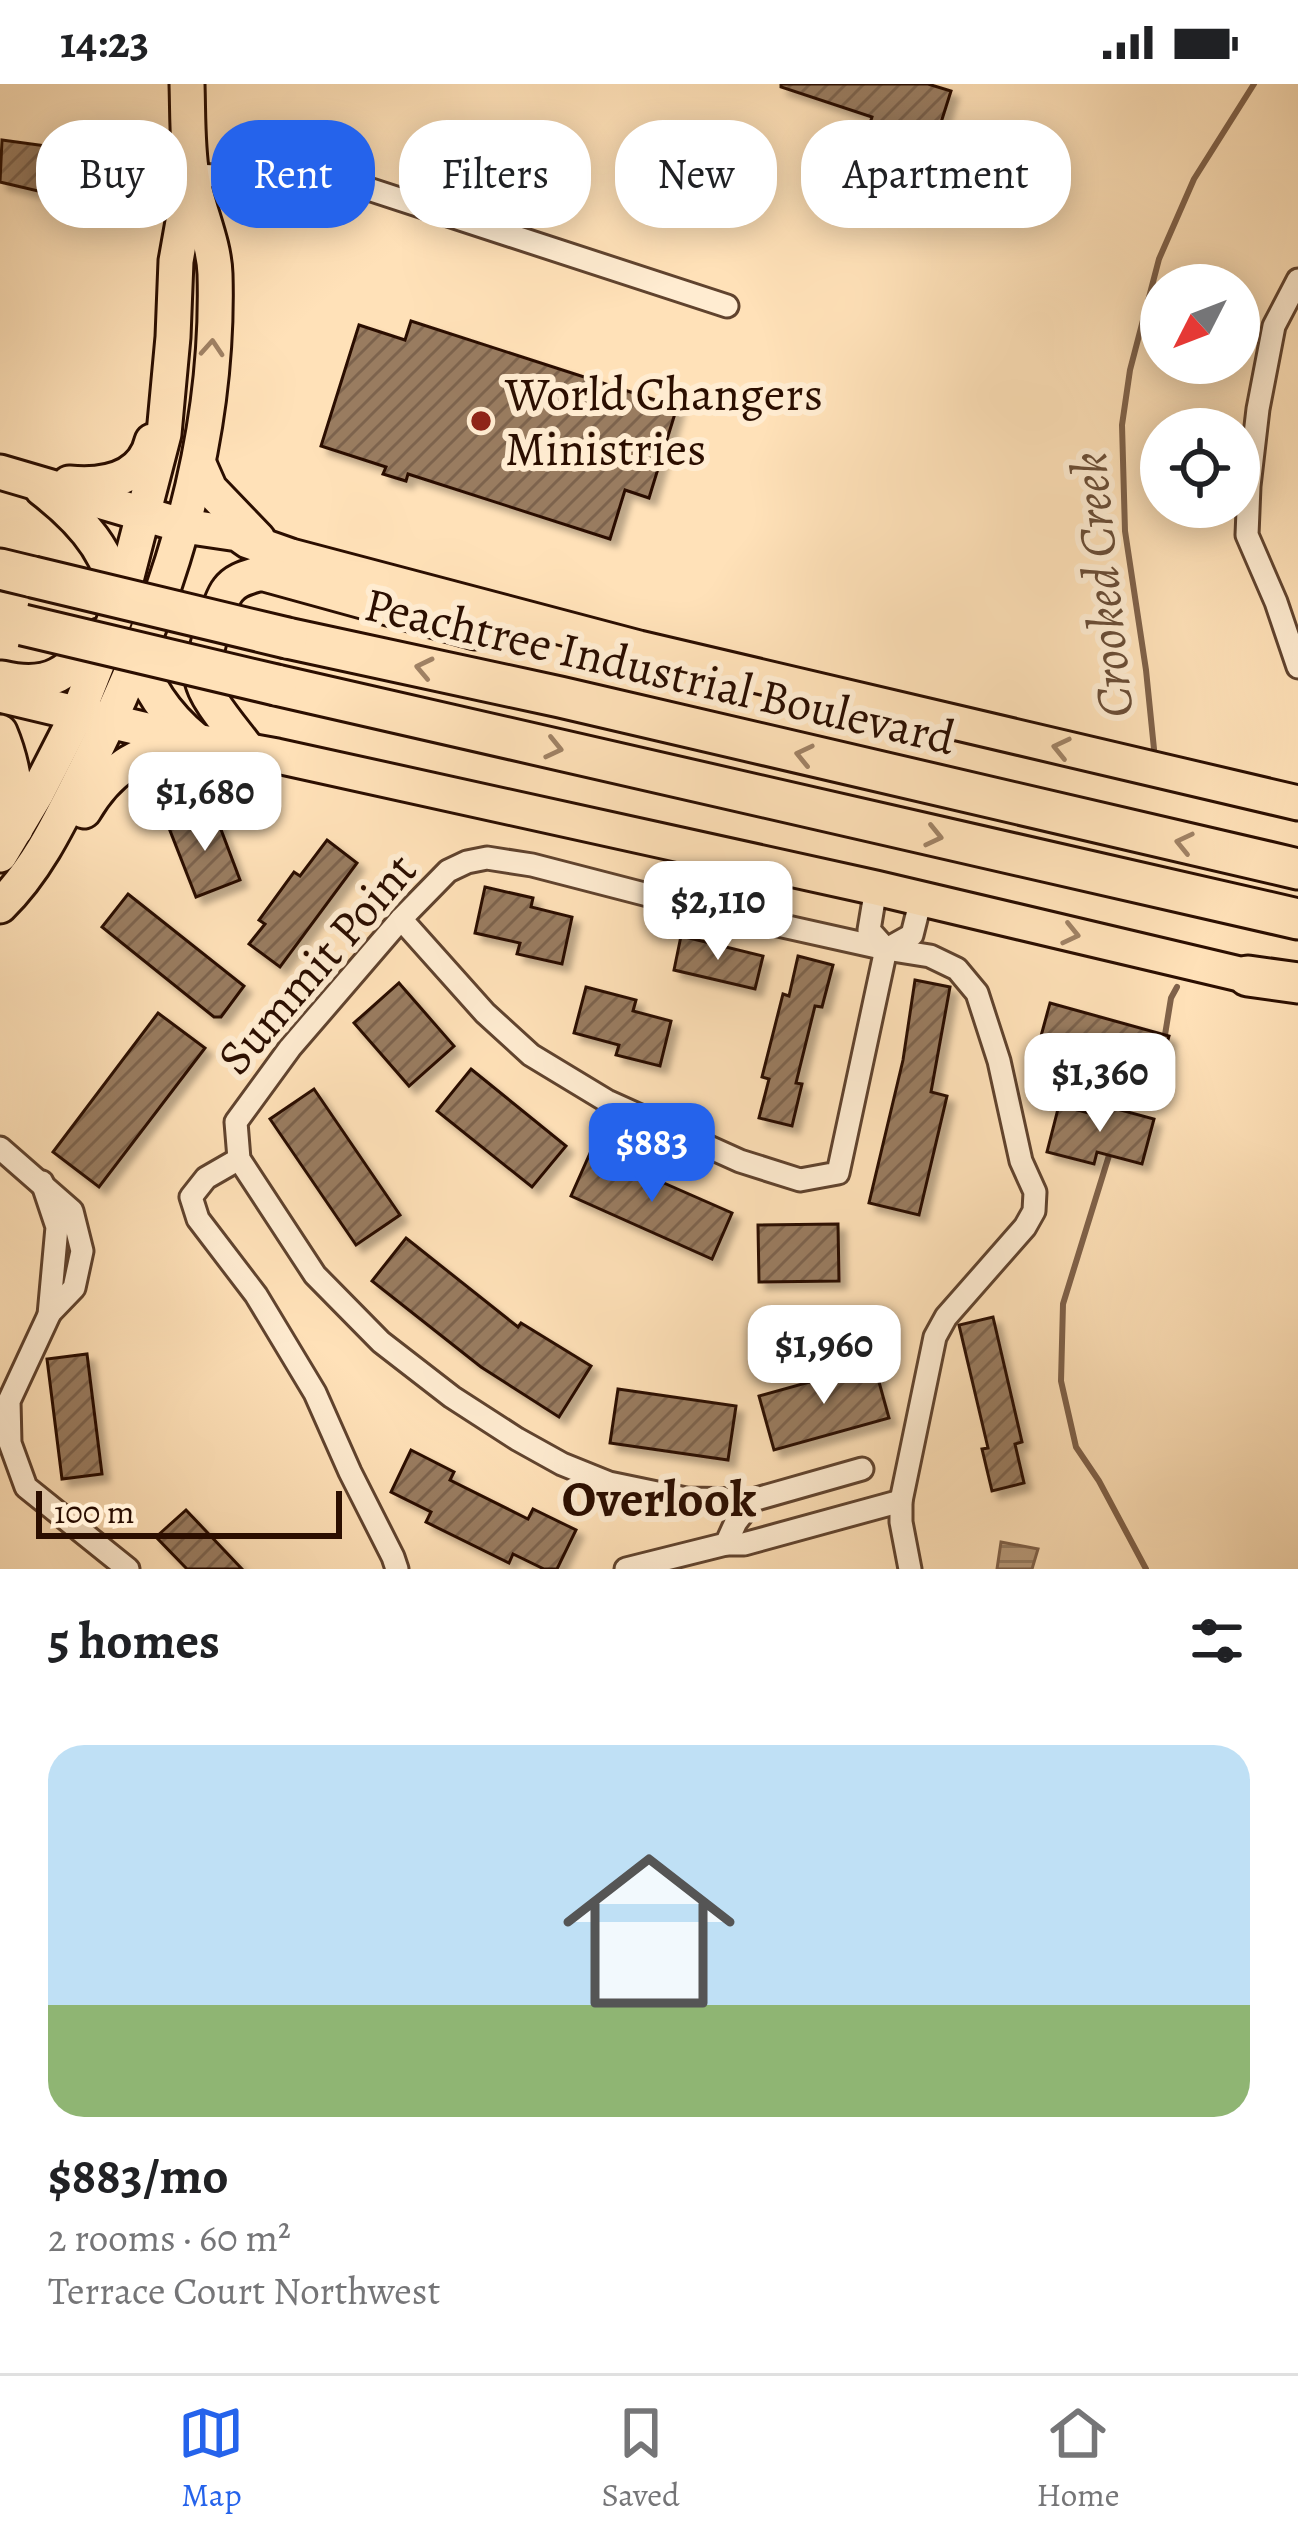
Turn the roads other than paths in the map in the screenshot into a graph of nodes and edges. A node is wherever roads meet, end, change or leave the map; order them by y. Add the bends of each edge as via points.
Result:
1 (187, 84) edge
2 (192, 175) junction
3 (176, 261) junction
4 (1298, 280) edge
5 (727, 306) dead end
6 (199, 464) junction
7 (16, 476) edge
8 (144, 514) junction
9 (184, 516) junction
10 (258, 545) junction
11 (17, 573) edge
12 (130, 613) junction
13 (508, 614) junction
14 (11, 622) edge
15 (1298, 668) edge
16 (0, 678) edge
17 (0, 694) edge
18 (96, 725) junction
19 (0, 731) edge
20 (191, 740) junction
21 (248, 750) junction
22 (1298, 803) edge
23 (8, 842) edge
24 (1298, 869) edge
25 (875, 888) junction
26 (921, 899) junction
27 (0, 906) edge
28 (401, 919) junction
29 (1298, 919) edge
30 (0, 921) edge
31 (886, 949) junction
32 (1248, 976) joint
33 (1298, 983) edge
34 (0, 1148) edge
35 (239, 1159) junction
36 (5, 1443) edge
37 (862, 1469) dead end
38 (754, 1500) junction
39 (901, 1501) junction
40 (726, 1544) junction
41 (128, 1569) edge
42 (397, 1569) edge
43 (626, 1569) edge
44 (910, 1569) edge

1 - 2 main road
2 - 3 main road
2 - 5 street via 344,181
6 -> 2 main road via 215,268
3 - 7 main road via 149,456 126,477 93,485
3 - 8 main road via 167,409
4 - 15 street via 1274,326 1247,535
6 - 9 main road
6 - 10 main road
7 - 8 main road, Peachtree Industrial Boulevard
7 - 12 main road via 78,521
8 - 9 main road, Peachtree Industrial Boulevard
8 - 12 main road
9 - 10 main road, Peachtree Industrial Boulevard
9 - 12 main road
10 - 12 main road via 197,560
10 - 13 main road, Peachtree Industrial Boulevard
24 -> 11 highway, Peachtree Industrial Boulevard, bridge
12 - 16 main road via 50,680
12 - 18 main road
12 - 18 main road via 103,677
12 - 20 main road via 150,685
13 - 21 main road via 475,632 261,573 241,579 216,615 202,681
22 -> 13 main road, Peachtree Industrial Boulevard
14 -> 29 highway, Peachtree Industrial Boulevard, bridge
17 - 18 main road
18 - 20 main road
18 - 23 main road
18 - 27 main road via 28,876
19 - 23 main road via 18,805
20 - 21 main road
20 - 30 main road via 111,774 37,891
21 - 25 main road
25 - 26 main road
25 - 31 street via 869,930
26 - 31 street via 912,935
26 -> 32 main road
28 - 31 street, Summit Point via 448,871 487,858
28 - 31 street via 531,1054 679,1135 800,1180 838,1173
28 - 35 street, Summit Point via 236,1122
31 - 39 street, Summit Point via 944,962 977,993 1035,1192 1025,1227 935,1337
32 - 33 highway
34 - 36 street via 72,1211 82,1251 74,1288 49,1315 9,1401
35 - 38 street via 315,1275 381,1342 500,1429 609,1483
35 - 42 street via 191,1197 198,1219 315,1393
36 - 41 street via 26,1487
37 - 38 street
38 - 40 street
39 - 40 street
39 - 44 street
40 - 43 street

